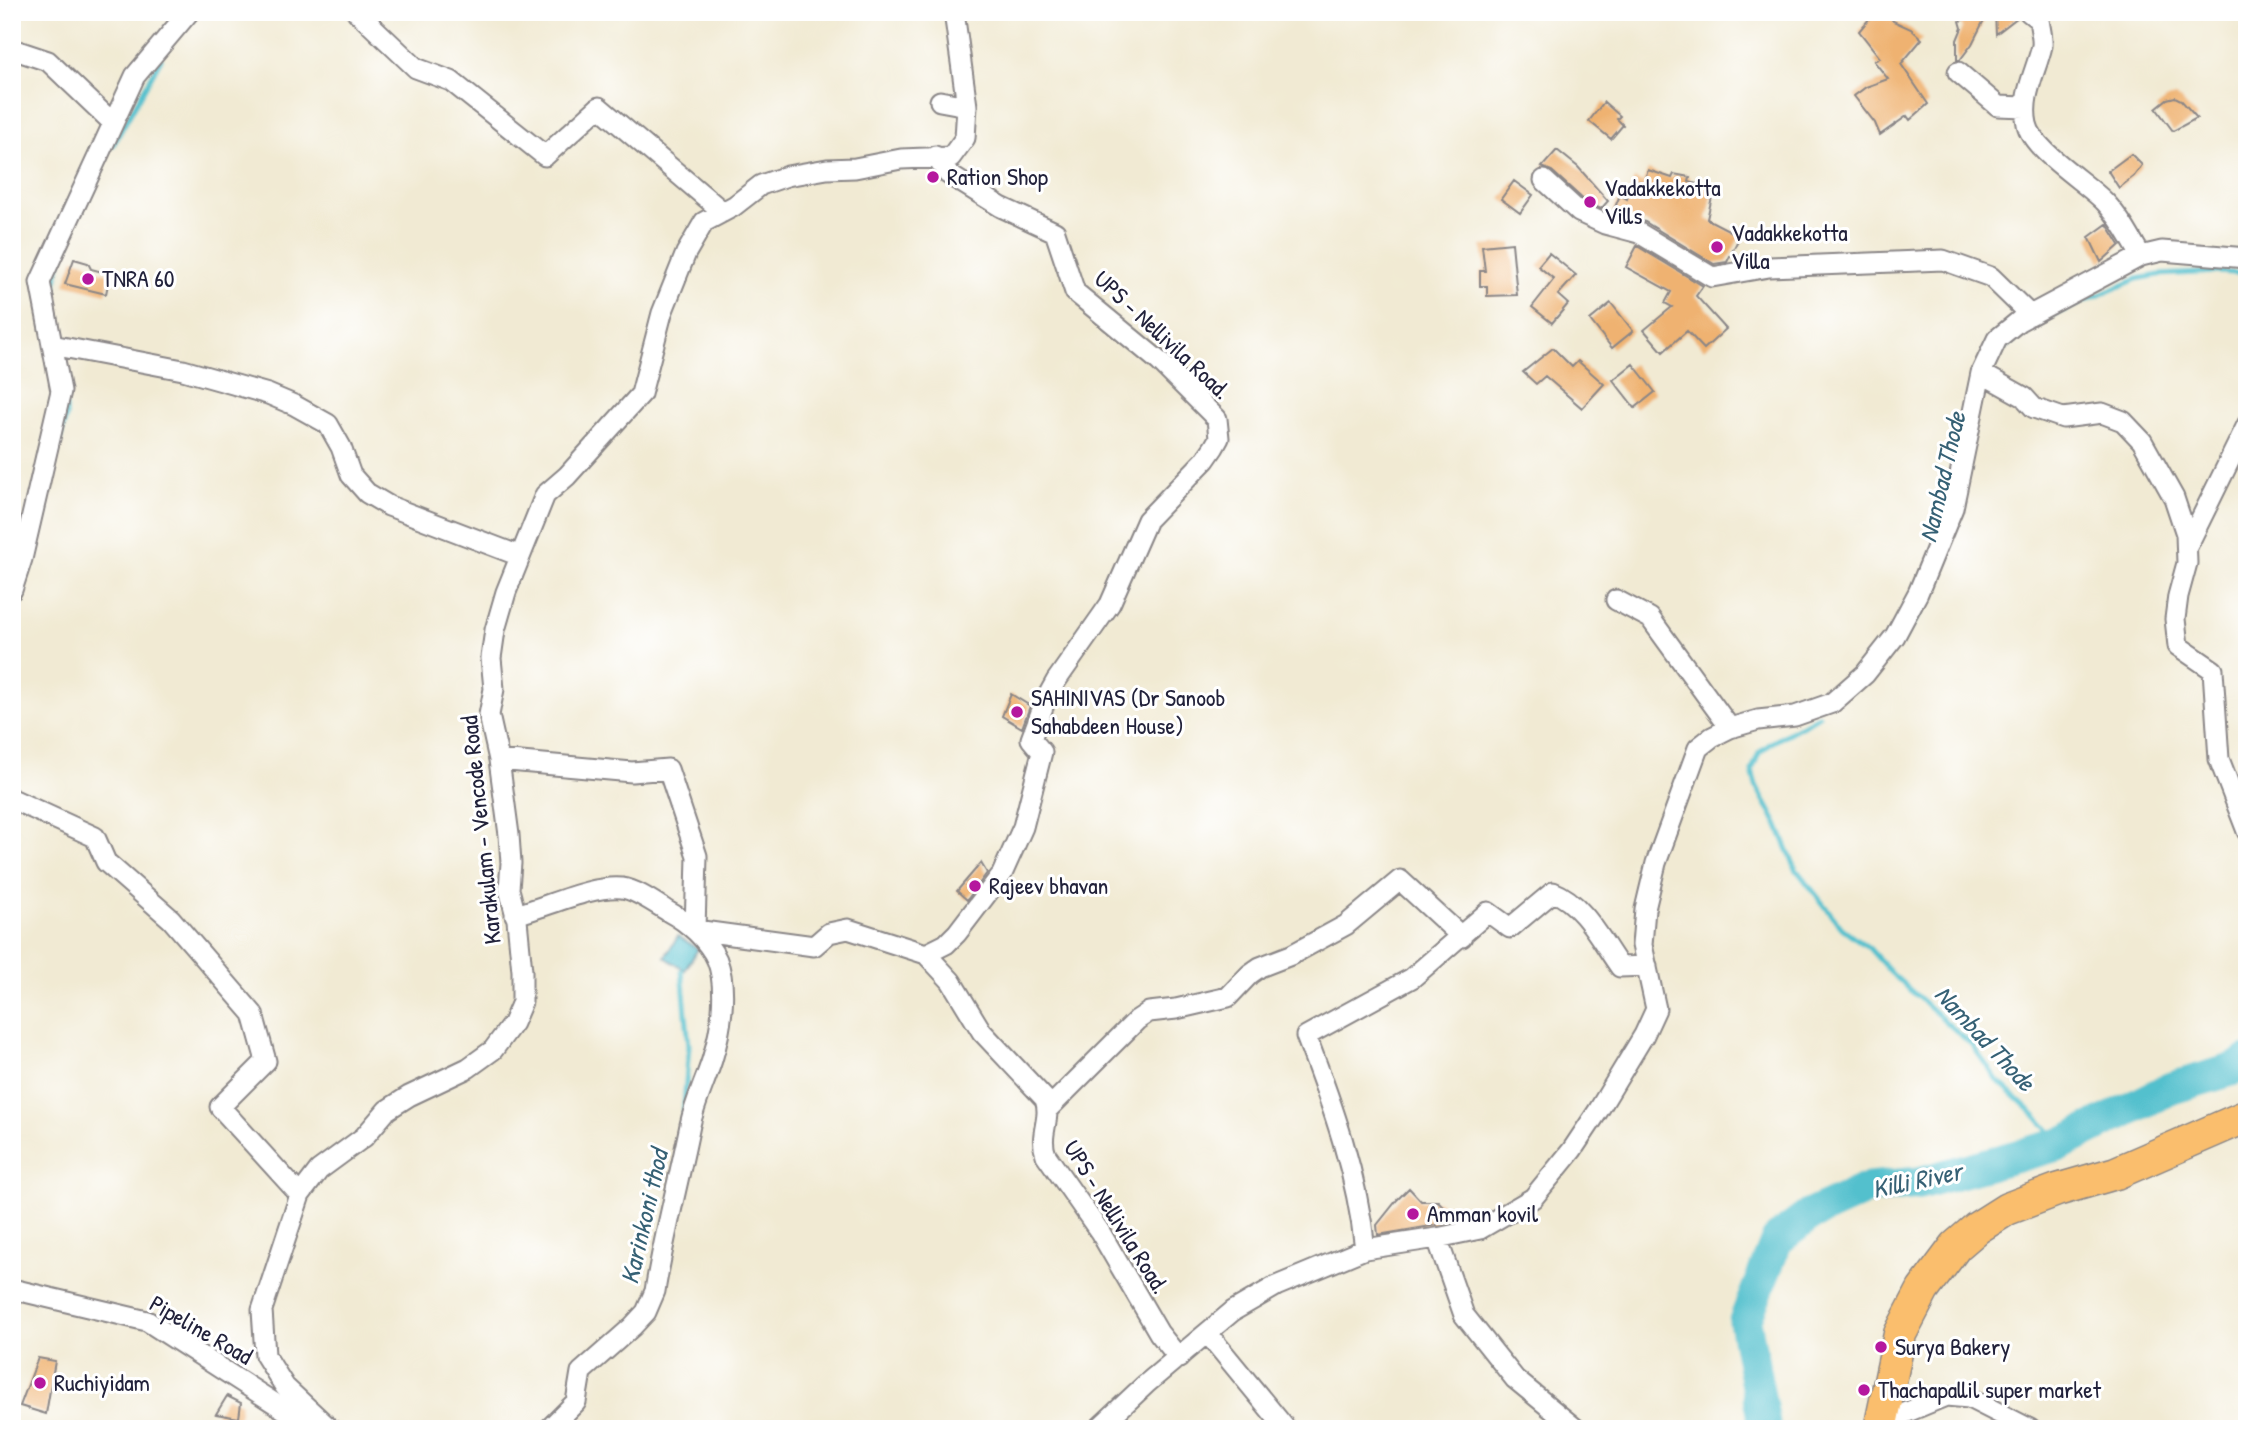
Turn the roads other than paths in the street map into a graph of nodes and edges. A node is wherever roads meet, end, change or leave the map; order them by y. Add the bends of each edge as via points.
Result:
1 (189, 12) edge
2 (358, 12) edge
3 (954, 12) edge
4 (2029, 12) edge
5 (12, 49) edge
6 (1958, 72) dead end
7 (940, 101) dead end
8 (967, 106) junction
9 (2025, 107) junction
10 (113, 123) junction
11 (935, 156) junction
12 (1544, 180) dead end
13 (723, 212) junction
14 (2141, 256) junction
15 (2247, 259) edge
16 (2030, 315) junction
17 (52, 345) junction
18 (1985, 375) junction
19 (2247, 425) edge
20 (2187, 547) junction
21 (520, 556) junction
22 (12, 590) edge
23 (1616, 600) dead end
24 (1730, 728) junction
25 (499, 760) junction
26 (12, 799) edge
27 (2247, 831) edge
28 (515, 915) junction
29 (695, 930) junction
30 (1462, 937) junction
31 (926, 954) junction
32 (1647, 966) junction
33 (1048, 1109) junction
34 (2247, 1116) edge
35 (300, 1195) junction
36 (1437, 1238) junction
37 (1365, 1249) junction
38 (12, 1289) edge
39 (1208, 1334) junction
40 (1179, 1358) junction
41 (1880, 1426) edge
42 (314, 1429) edge
43 (330, 1429) edge
44 (548, 1429) edge
45 (1098, 1429) edge
46 (1286, 1429) edge
47 (1576, 1429) edge
48 (2030, 1429) edge

1 - 10 street via 135,76
2 - 13 street via 416,68 451,80 545,156 599,107
3 - 8 street, Karakulam - Vencode Road
4 - 9 street via 2039,20 2043,43
5 - 10 street via 48,61
6 - 9 street via 1998,106
7 - 8 street
8 - 11 street, Karakulam - Vencode Road via 965,138 951,157
9 - 14 street via 2034,140 2104,201
10 - 17 street via 40,282
11 - 13 street, Karakulam - Vencode Road via 787,176 761,185
11 - 31 street, UPS - Nellivila Road. via 948,174 1001,207 1055,232 1075,292 1193,393 1217,419 1219,438 1205,460 1147,520 1110,604 1045,699 1031,739 1042,752 1034,789 1024,827 1002,874 957,933
12 - 16 street via 1579,212 1639,233 1712,277 1769,267 1943,260 1992,277
13 - 21 street, Karakulam - Vencode Road via 704,222 686,253 662,313 641,394 545,495
14 - 15 street via 2162,251
14 - 16 street
16 - 18 street via 1997,339
17 - 21 street via 183,370 294,405 328,425 351,475 367,493 389,506
17 - 22 street via 61,391
18 - 20 street via 2024,397 2034,408 2063,418 2102,413 2123,421 2142,441 2174,498
18 - 24 street via 1953,508 1895,636 1865,674 1832,703 1795,716
19 - 20 street
20 - 27 street via 2175,619 2178,646 2213,670 2219,759
21 - 25 street, Karakulam - Vencode Road via 495,629 491,658 494,689 489,715
23 - 24 street via 1650,618
24 - 32 street via 1698,748 1656,863 1645,909 1642,945
25 - 28 street, Karakulam - Vencode Road
25 - 29 street via 632,772 668,769 697,856
26 - 35 street via 95,837 106,862 171,919 254,1014 266,1061 220,1107
28 - 29 street via 594,889 625,888
28 - 35 street, Karakulam - Vencode Road via 522,1002 493,1050 387,1110 365,1137 319,1170
29 - 31 street via 814,946 829,933 848,929
29 - 44 street via 716,960 722,1009 691,1123 655,1291 646,1312 581,1372 576,1402
30 - 32 street via 1488,912 1510,928 1553,892 1582,913 1620,967
30 - 33 street via 1400,880 1346,925 1260,967 1228,997 1149,1012
30 - 37 street via 1412,978 1306,1036 1349,1158
31 - 33 street via 951,981 982,1032 1036,1087
32 - 36 street via 1656,1009 1572,1150 1533,1198 1480,1228
33 - 40 street, UPS - Nellivila Road. via 1041,1143 1046,1155
34 - 41 main road via 2116,1173 2007,1209 1956,1246 1923,1290 1900,1334
35 - 43 street, Karakulam - Vencode Road via 262,1310 265,1355 285,1387
36 - 37 street
36 - 47 street via 1464,1315 1515,1378
37 - 39 street via 1276,1286 1233,1311
38 - 42 street, Pipeline Road via 147,1321
39 - 40 street
39 - 46 street
40 - 45 street
41 - 48 street via 1947,1396 1969,1398

